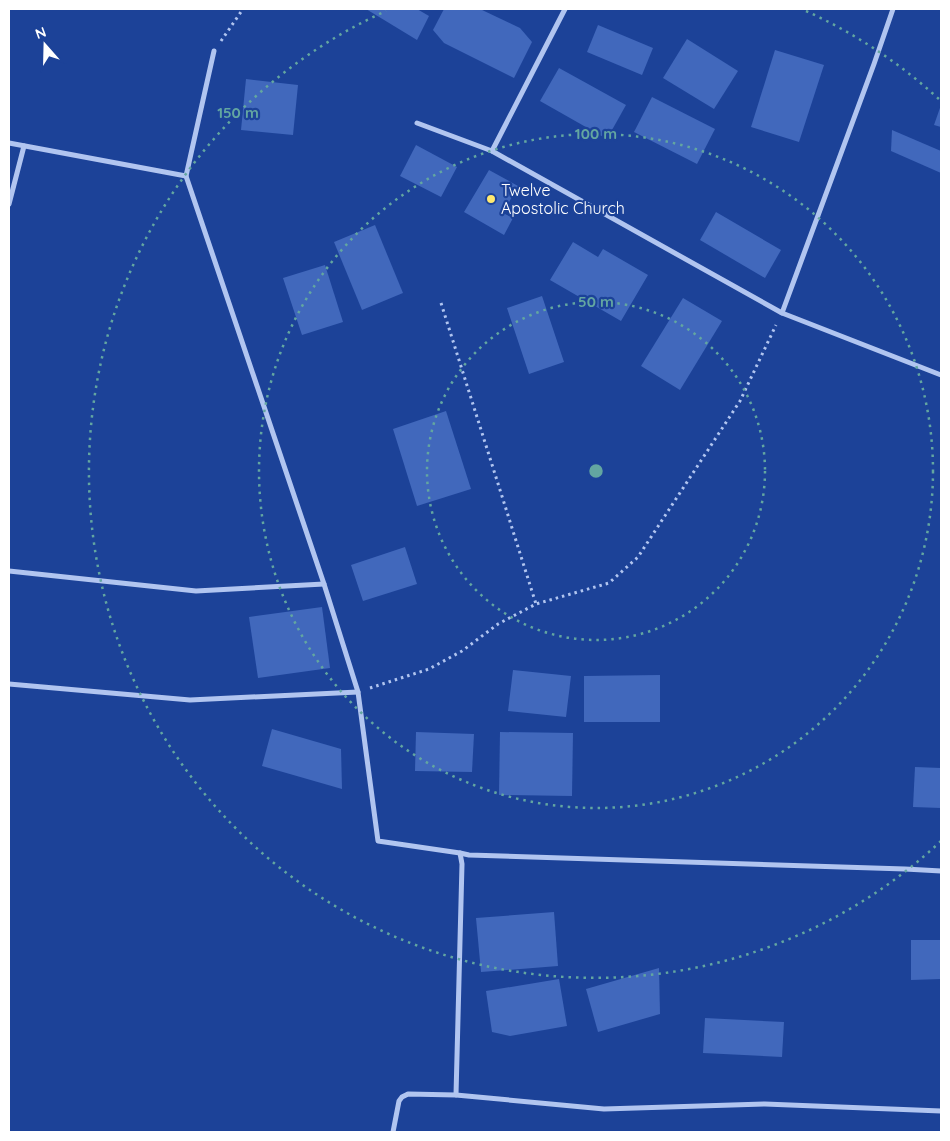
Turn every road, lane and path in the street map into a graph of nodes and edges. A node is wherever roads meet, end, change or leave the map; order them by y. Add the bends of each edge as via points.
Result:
1 (243, 9) edge
2 (565, 9) edge
3 (893, 9) edge
4 (214, 51) joint
5 (417, 123) dead end
6 (9, 142) edge
7 (24, 146) junction
8 (492, 152) junction
9 (186, 176) junction
10 (9, 204) edge
11 (441, 302) dead end
12 (782, 313) junction
13 (941, 375) edge
14 (9, 571) edge
15 (324, 584) junction
16 (536, 604) junction
17 (9, 684) edge
18 (358, 692) junction
19 (460, 852) junction
20 (941, 871) edge
21 (456, 1095) junction
22 (941, 1111) edge
23 (393, 1132) edge

1 - 4 path
2 - 8 street
3 - 12 street
4 - 9 street
5 - 8 street
6 - 7 street
7 - 9 street
7 - 10 street
8 - 12 street
9 - 15 street
11 - 16 path
12 - 13 street
12 - 16 path via 740,402 638,557 609,584
14 - 15 street via 196,591
15 - 18 street
16 - 18 path via 498,624 462,651 429,669
17 - 18 street via 190,700
18 - 19 street via 378,841
19 - 20 street via 469,855
19 - 21 street
21 - 22 street via 604,1109 765,1104
21 - 23 street via 408,1094 402,1097

